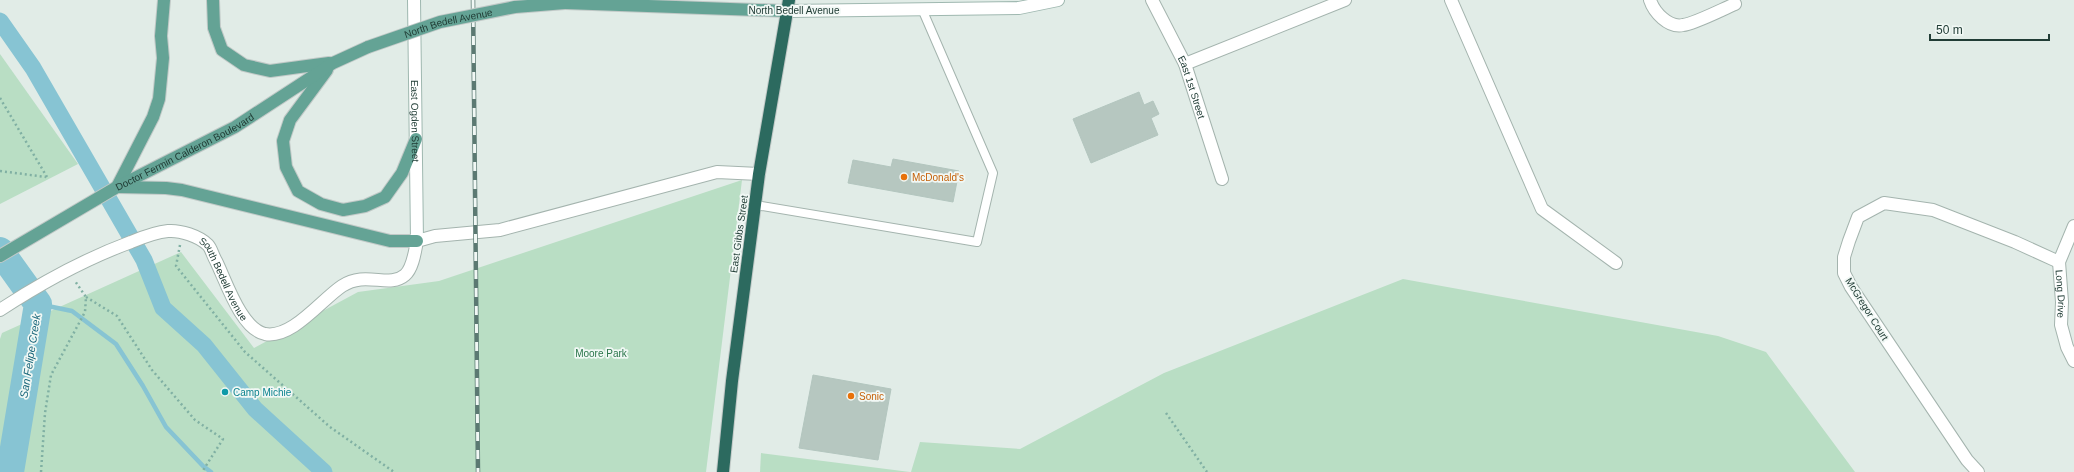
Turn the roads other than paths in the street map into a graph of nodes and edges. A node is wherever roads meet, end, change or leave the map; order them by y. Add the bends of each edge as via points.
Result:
1 (164, 0) edge
2 (213, 0) edge
3 (414, 0) edge
4 (1058, 0) edge
5 (1152, 0) edge
6 (1345, 0) edge
7 (1451, 0) edge
8 (1650, 0) edge
9 (1736, 1) edge
10 (1001, 4) edge
11 (788, 5) edge
12 (922, 9) junction
13 (368, 47) joint
14 (332, 63) junction
15 (1185, 64) junction
16 (416, 139) junction
17 (759, 174) junction
18 (1222, 178) dead end
19 (117, 187) junction
20 (756, 205) junction
21 (2074, 226) edge
22 (417, 241) junction
23 (0, 256) edge
24 (2059, 262) junction
25 (1616, 264) dead end
26 (0, 310) edge
27 (2074, 361) edge
28 (723, 472) edge
29 (1978, 472) edge

1 - 19 main road via 159,99 153,117
2 - 14 main road via 214,28 222,50 244,65 270,71
3 - 16 street, East Ogden Street
4 - 10 street, North Bedell Avenue via 1019,8
5 - 15 street, East 1st Street
6 - 15 street
7 - 25 street via 1542,209
8 - 9 street via 1653,8 1666,22 1682,26
10 - 12 street, North Bedell Avenue
11 - 12 street, North Bedell Avenue
11 - 13 main road, North Bedell Avenue, bridge via 565,3 515,7 440,22
11 - 17 highway, East Gibbs Street
12 - 20 lane via 993,173 977,242
13 - 14 main road, Doctor Fermin Calderon Boulevard
14 - 16 main road via 290,120 284,141 286,167 298,191 321,204 343,210 365,206 385,197 402,173
14 - 19 main road, Doctor Fermin Calderon Boulevard via 234,127
15 - 18 street, East 1st Street
16 - 22 street, East Ogden Street
17 - 20 highway, East Gibbs Street
17 - 22 street via 717,172 500,230 435,236
19 - 22 main road via 182,190 390,241
19 - 23 main road, Doctor Fermin Calderon Boulevard
20 - 28 highway, East Gibbs Street via 733,374
21 - 24 street, Long Drive
22 - 26 street, South Bedell Avenue via 405,275 391,281 355,279 342,286 291,328 277,334 265,334 255,330 244,320 208,245 182,232 169,231 150,235 100,253
24 - 27 street, Long Drive via 2061,325
24 - 29 street, McGregor Court via 1933,210 1884,203 1858,218 1849,241 1844,256 1844,272 1851,287 1967,460

